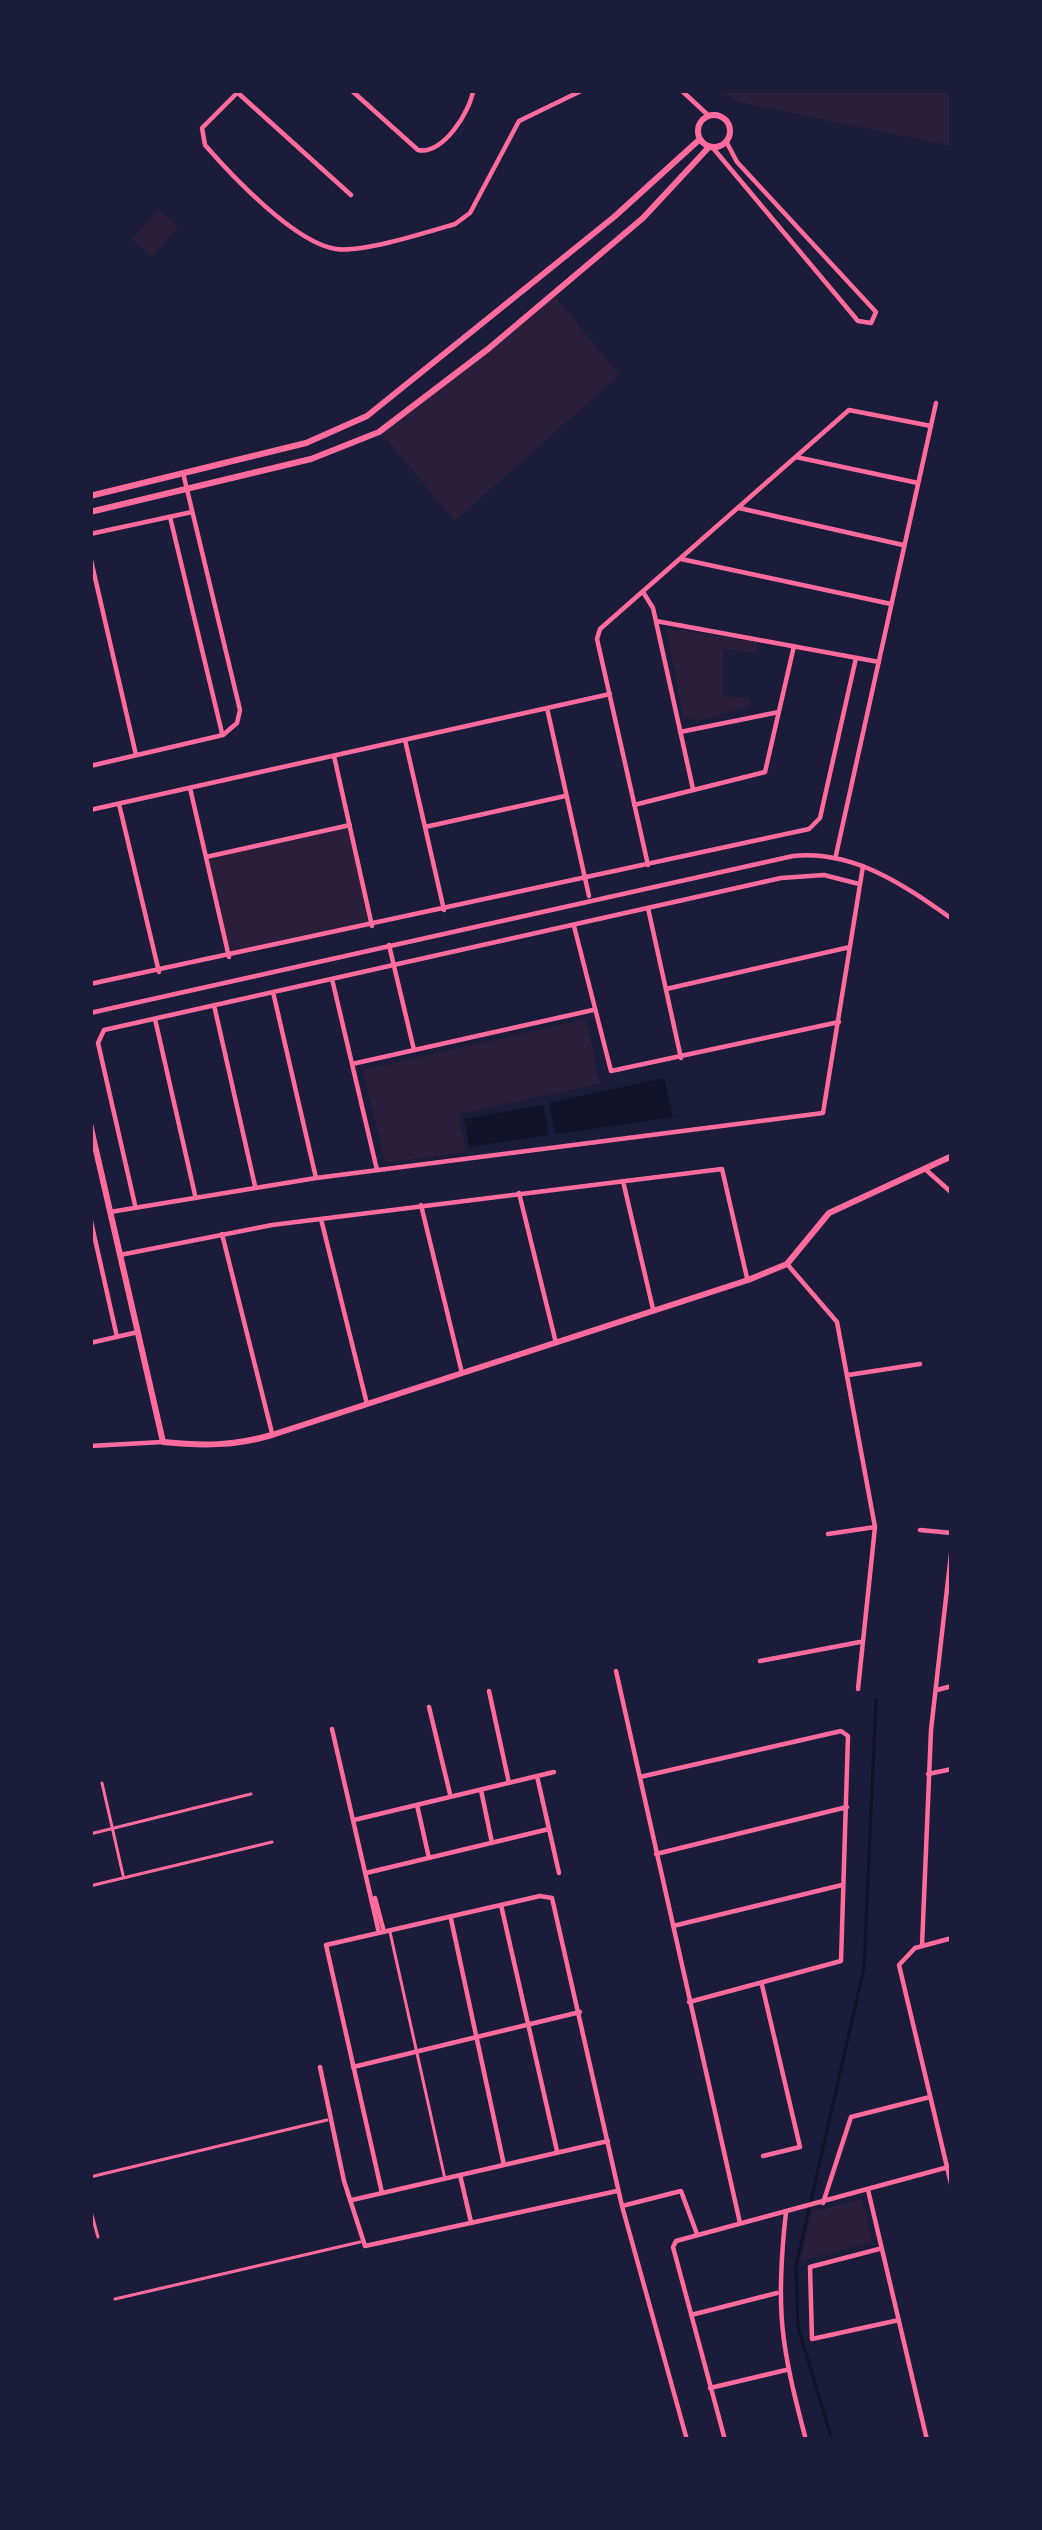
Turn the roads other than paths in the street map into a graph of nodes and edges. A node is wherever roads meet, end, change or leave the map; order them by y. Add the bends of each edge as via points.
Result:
1 (352, 90) edge
2 (472, 90) edge
3 (583, 90) edge
4 (681, 90) edge
5 (239, 91) edge
6 (709, 116) junction
7 (700, 139) junction
8 (727, 142) junction
9 (711, 148) junction
10 (351, 195) dead end
11 (936, 404) dead end
12 (931, 426) junction
13 (796, 457) junction
14 (184, 477) junction
15 (918, 483) junction
16 (188, 492) junction
17 (90, 496) edge
18 (739, 508) junction
19 (90, 512) edge
20 (192, 512) junction
21 (170, 517) junction
22 (90, 535) edge
23 (904, 546) junction
24 (90, 556) edge
25 (681, 559) junction
26 (643, 592) junction
27 (892, 604) junction
28 (656, 621) junction
29 (794, 646) junction
30 (856, 658) junction
31 (879, 662) junction
32 (610, 694) junction
33 (548, 708) junction
34 (779, 712) junction
35 (680, 732) junction
36 (223, 735) junction
37 (405, 740) junction
38 (136, 755) junction
39 (334, 756) junction
40 (90, 766) edge
41 (190, 788) junction
42 (694, 792) junction
43 (567, 795) junction
44 (119, 804) junction
45 (634, 805) junction
46 (90, 810) edge
47 (350, 825) junction
48 (424, 827) junction
49 (836, 856) junction
50 (206, 857) junction
51 (648, 865) junction
52 (863, 866) junction
53 (586, 879) junction
54 (860, 884) junction
55 (590, 898) junction
56 (648, 908) junction
57 (444, 910) junction
58 (952, 919) edge
59 (574, 925) junction
60 (373, 926) junction
61 (388, 943) junction
62 (850, 947) junction
63 (230, 957) junction
64 (394, 966) junction
65 (159, 972) junction
66 (332, 979) junction
67 (91, 984) edge
68 (666, 988) junction
69 (273, 992) junction
70 (214, 1005) junction
71 (593, 1010) junction
72 (90, 1013) edge
73 (155, 1018) junction
74 (839, 1022) junction
75 (414, 1050) junction
76 (681, 1058) junction
77 (352, 1064) junction
78 (90, 1124) edge
79 (91, 1136) edge
80 (952, 1156) edge
81 (925, 1169) junction
82 (377, 1170) junction
83 (316, 1178) junction
84 (623, 1180) junction
85 (256, 1187) junction
86 (952, 1192) edge
87 (519, 1193) junction
88 (195, 1195) junction
89 (421, 1205) junction
90 (136, 1206) junction
91 (110, 1212) junction
92 (90, 1217) edge
93 (321, 1219) junction
94 (222, 1234) junction
95 (120, 1255) junction
96 (787, 1264) junction
97 (748, 1280) junction
98 (653, 1311) junction
99 (138, 1332) junction
100 (117, 1337) junction
101 (556, 1342) junction
102 (90, 1343) edge
103 (920, 1364) dead end
104 (462, 1373) junction
105 (847, 1375) junction
106 (367, 1404) junction
107 (272, 1436) junction
108 (163, 1442) junction
109 (90, 1446) edge
110 (875, 1527) junction
111 (920, 1530) dead end
112 (952, 1533) edge
113 (828, 1534) dead end
114 (952, 1545) edge
115 (948, 1607) edge
116 (863, 1642) junction
117 (760, 1661) dead end
118 (616, 1671) dead end
119 (952, 1686) edge
120 (858, 1689) dead end
121 (937, 1690) junction
122 (489, 1691) dead end
123 (429, 1706) dead end
124 (332, 1729) dead end
125 (952, 1768) edge
126 (554, 1772) dead end
127 (928, 1774) junction
128 (537, 1776) junction
129 (640, 1777) junction
130 (102, 1783) dead end
131 (509, 1783) junction
132 (481, 1790) junction
133 (250, 1794) dead end
134 (451, 1797) junction
135 (417, 1805) junction
136 (847, 1808) junction
137 (354, 1820) junction
138 (112, 1828) junction
139 (549, 1828) junction
140 (90, 1834) edge
141 (272, 1842) dead end
142 (492, 1843) junction
143 (656, 1854) junction
144 (428, 1858) junction
145 (366, 1873) junction
146 (559, 1873) dead end
147 (123, 1878) junction
148 (842, 1885) junction
149 (90, 1886) edge
150 (501, 1905) junction
151 (450, 1917) junction
152 (672, 1927) junction
153 (384, 1932) junction
154 (952, 1938) edge
155 (922, 1946) junction
156 (762, 1984) junction
157 (688, 2002) junction
158 (580, 2012) junction
159 (528, 2024) junction
160 (476, 2037) junction
161 (416, 2052) junction
162 (320, 2067) dead end
163 (353, 2067) junction
164 (930, 2097) junction
165 (331, 2119) junction
166 (608, 2141) junction
167 (558, 2153) junction
168 (763, 2156) dead end
169 (504, 2165) junction
170 (950, 2167) edge
171 (460, 2175) junction
172 (90, 2177) edge
173 (445, 2179) junction
174 (952, 2188) edge
175 (619, 2190) junction
176 (868, 2190) junction
177 (382, 2193) junction
178 (352, 2200) junction
179 (821, 2203) junction
180 (622, 2206) junction
181 (90, 2208) edge
182 (789, 2211) junction
183 (471, 2223) junction
184 (740, 2223) junction
185 (697, 2234) junction
186 (98, 2237) dead end
187 (363, 2244) junction
188 (881, 2248) junction
189 (777, 2293) junction
190 (115, 2299) dead end
191 (691, 2315) junction
192 (899, 2320) junction
193 (788, 2370) junction
194 (710, 2388) junction
195 (686, 2440) edge
196 (725, 2440) edge
197 (806, 2440) edge
198 (928, 2440) edge

1 - 2 street via 428,153 439,148
3 - 5 street via 519,121 470,213 455,224 339,250 281,217 200,134
4 - 6 street
5 - 10 street
6 - 7 street
6 - 8 street via 728,122
7 - 9 street
7 - 14 street via 367,416 306,443
8 - 9 street
8 - 9 street via 876,312 870,324 857,321
9 - 16 street via 643,218 379,432
11 - 12 street
12 - 13 street via 846,412
12 - 15 street
13 - 15 street
13 - 18 street
14 - 16 street
14 - 17 street
15 - 23 street
16 - 19 street
16 - 20 street
18 - 23 street
18 - 25 street
20 - 21 street
20 - 36 street via 240,710
21 - 22 street
21 - 36 street
23 - 27 street
24 - 38 street
25 - 26 street
25 - 27 street
26 - 28 street
26 - 32 street via 600,629
27 - 31 street
28 - 29 street
28 - 35 street
29 - 30 street
29 - 34 street
30 - 31 street
30 - 51 street via 820,818 809,829
31 - 49 street
32 - 33 street
32 - 45 street
33 - 37 street
33 - 43 street
34 - 35 street
34 - 42 street via 765,772
35 - 42 street
36 - 38 street
37 - 39 street
37 - 48 street
38 - 40 street
39 - 41 street
39 - 47 street
41 - 44 street
41 - 50 street
42 - 45 street
43 - 48 street
43 - 53 street
44 - 46 street
44 - 65 street
45 - 51 street
47 - 50 street
47 - 60 street
48 - 57 street
49 - 52 street
49 - 55 street via 793,856
50 - 63 street
51 - 53 street
52 - 54 street
52 - 58 street
53 - 55 street
53 - 57 street
54 - 56 street via 824,875 781,878
54 - 62 street
55 - 61 street
56 - 59 street
56 - 68 street
57 - 60 street
59 - 64 street
59 - 71 street
60 - 63 street
61 - 64 street
61 - 72 street
62 - 68 street
62 - 74 street
63 - 65 street
64 - 66 street
64 - 75 street
65 - 67 street
66 - 69 street
66 - 77 street
68 - 76 street
69 - 70 street
69 - 83 street
70 - 73 street
70 - 85 street
71 - 75 street
71 - 76 street via 606,1065 619,1072
73 - 88 street
73 - 90 street via 100,1035
74 - 76 street
74 - 82 street via 823,1113
75 - 77 street
77 - 82 street
78 - 79 street
79 - 91 street
80 - 81 street
81 - 86 street
81 - 96 street via 830,1213
82 - 83 street
83 - 85 street
84 - 87 street
84 - 97 street via 722,1169
84 - 98 street
85 - 88 street
87 - 89 street
87 - 101 street
88 - 90 street
89 - 93 street
89 - 104 street
90 - 91 street
91 - 95 street
92 - 100 street
93 - 94 street
93 - 106 street
94 - 95 street
94 - 107 street
95 - 99 street
96 - 97 street
96 - 105 street via 838,1322
97 - 98 street
98 - 101 street
99 - 100 street
99 - 108 street
100 - 102 street
101 - 104 street
103 - 105 street
104 - 106 street
105 - 110 street
106 - 107 street
107 - 108 street via 225,1446
108 - 109 street
110 - 113 street
110 - 116 street
111 - 112 street
114 - 115 street
115 - 121 street
116 - 117 street
116 - 120 street
118 - 129 street
119 - 121 street
121 - 127 street
122 - 131 street
123 - 134 street
124 - 137 street
125 - 127 street
126 - 128 street
127 - 155 street
128 - 131 street
128 - 139 street
129 - 136 street via 842,1730
129 - 143 street
130 - 138 lane
131 - 132 street
132 - 134 street
132 - 142 street
133 - 138 lane
134 - 135 street
135 - 137 street
135 - 144 street
136 - 143 street
136 - 148 street
137 - 145 street
138 - 140 lane
138 - 147 lane
139 - 142 street
139 - 146 street
141 - 147 lane
142 - 144 street
143 - 152 street
144 - 145 street
145 - 153 street
147 - 149 lane
148 - 152 street
148 - 156 street via 841,1961
150 - 151 street
150 - 158 street via 540,1896 556,1903
150 - 159 street
151 - 153 street
151 - 160 street
152 - 157 street
153 - 161 lane
153 - 163 street via 326,1945
154 - 155 street
155 - 164 street via 902,1958 900,1971
156 - 157 street
156 - 168 street via 800,2147
157 - 184 street
158 - 159 street
158 - 166 street
159 - 160 street
159 - 167 street
160 - 161 street
160 - 169 street
161 - 163 street
161 - 173 lane
162 - 165 street
163 - 177 street
164 - 170 street
164 - 179 street via 851,2117
165 - 172 lane
165 - 178 street
166 - 167 street
166 - 175 street
167 - 169 street
169 - 171 street
170 - 174 street
170 - 176 street
171 - 173 street
171 - 183 street
173 - 177 street
175 - 180 street
175 - 183 street
176 - 179 street
176 - 188 street
177 - 178 street
178 - 187 street
179 - 182 street
180 - 185 street via 681,2191
180 - 195 street
181 - 186 lane
182 - 184 street
182 - 189 street
183 - 187 street
184 - 185 street
185 - 191 street via 673,2245
187 - 190 lane
188 - 192 street
188 - 192 street via 812,2266 812,2338
189 - 191 street
189 - 193 street
191 - 194 street
192 - 198 street
193 - 194 street
193 - 197 street
194 - 196 street

